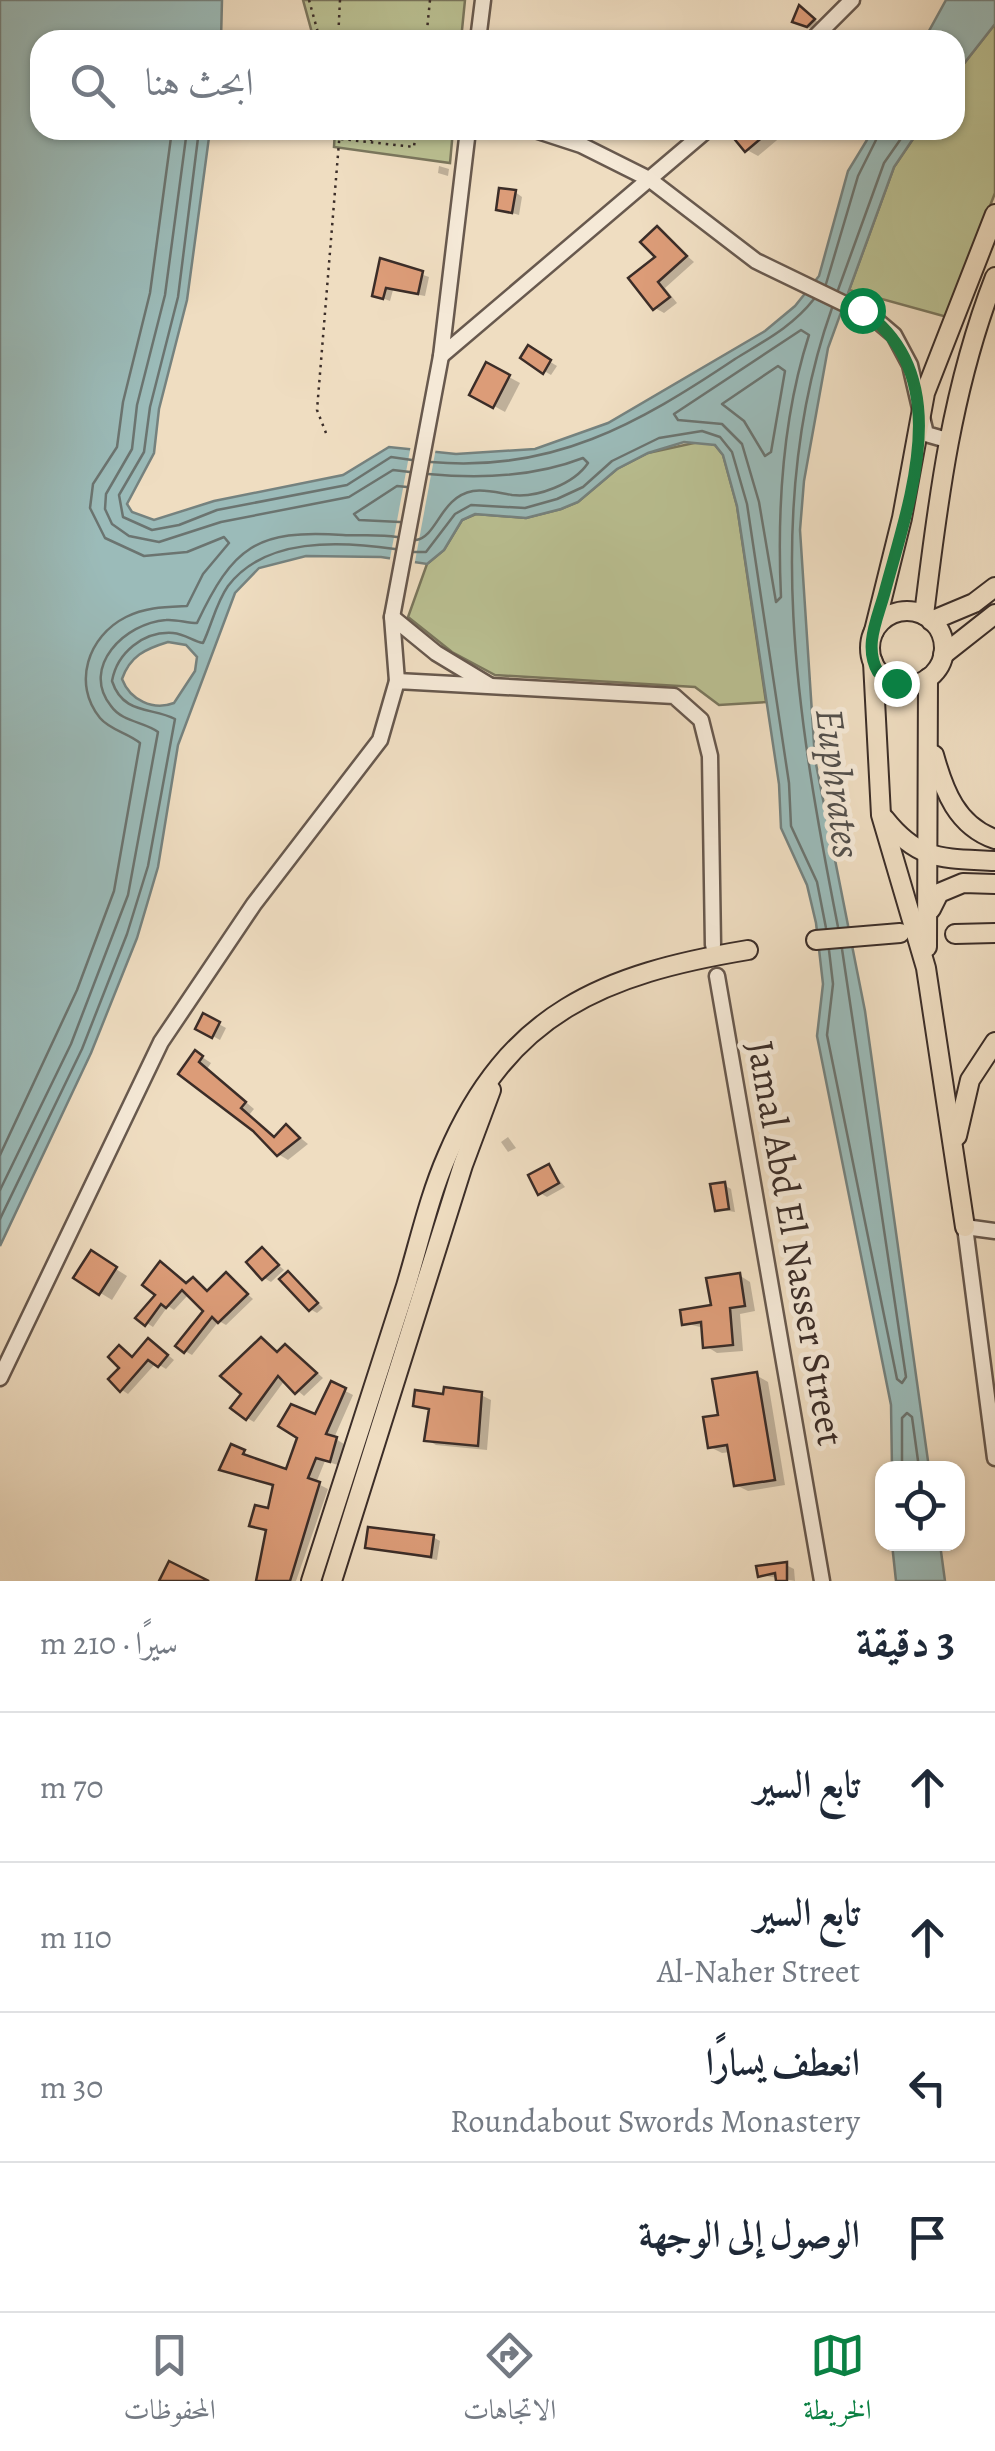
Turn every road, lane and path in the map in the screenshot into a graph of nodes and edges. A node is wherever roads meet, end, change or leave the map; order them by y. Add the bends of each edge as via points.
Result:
1 (309, 0) edge
2 (340, 0) edge
3 (430, 0) edge
4 (483, 0) edge
5 (852, 0) edge
6 (317, 30) edge
7 (338, 30) edge
8 (427, 30) edge
9 (479, 30) edge
10 (822, 30) edge
11 (339, 140) edge
12 (349, 140) edge
13 (415, 140) edge
14 (467, 140) edge
15 (566, 140) edge
16 (695, 140) edge
17 (370, 142) joint
18 (649, 178) junction
19 (995, 214) edge
20 (995, 277) edge
21 (441, 356) junction
22 (920, 421) junction
23 (326, 432) dead end
24 (947, 440) junction
25 (995, 587) edge
26 (995, 614) edge
27 (392, 617) junction
28 (928, 618) junction
29 (874, 631) junction
30 (943, 655) junction
31 (873, 662) junction
32 (928, 678) junction
33 (396, 681) junction
34 (492, 687) junction
35 (926, 730) junction
36 (881, 815) junction
37 (995, 839) edge
38 (929, 857) junction
39 (995, 861) edge
40 (995, 884) edge
41 (929, 914) junction
42 (995, 933) edge
43 (900, 934) dead end
44 (955, 934) dead end
45 (816, 940) dead end
46 (713, 945) dead end
47 (748, 950) dead end
48 (926, 968) junction
49 (717, 976) dead end
50 (995, 1042) edge
51 (498, 1070) junction
52 (955, 1146) junction
53 (965, 1227) junction
54 (995, 1231) edge
55 (989, 1362) edge
56 (0, 1378) edge
57 (995, 1458) edge
58 (310, 1581) edge
59 (332, 1581) edge
60 (822, 1581) edge

1 - 6 path
2 - 7 path
3 - 8 path
4 - 9 street
5 - 10 street
11 - 23 path via 316,410
12 - 17 path
13 - 17 path via 414,147
14 - 21 street
15 - 18 street
16 - 18 street
18 - 21 street
18 - 22 street via 728,242 791,280 862,310 900,343 915,379
19 - 22 main road via 935,364
20 - 24 main road via 962,369
21 - 27 street
22 - 24 street via 930,437
22 - 29 main road
24 - 28 main road
25 - 28 main road via 974,603
26 - 30 main road
27 - 33 street
27 - 34 street
28 - 29 main road via 901,612
28 - 30 main road
29 - 31 main road
30 - 32 main road
31 - 32 main road via 896,683
31 - 36 main road
32 - 35 main road
33 - 34 street
33 - 56 street via 380,740 254,904 162,1042
34 - 46 street via 674,696 701,720 710,756
35 - 37 main road via 948,799 970,826
35 - 38 main road
36 - 38 main road via 901,840
36 - 48 main road
38 - 39 main road
38 - 41 main road
40 - 41 main road via 964,883 939,893
41 - 48 main road
42 - 44 main road
43 - 45 main road
47 - 51 main road via 674,962 607,983 534,1030
48 - 52 main road
49 - 60 street, Jamal Abd El Nasser Street
50 - 52 main road via 970,1080
51 - 58 main road via 472,1106 442,1170
51 - 59 main road
52 - 53 main road
53 - 54 street
53 - 55 street
55 - 57 street

